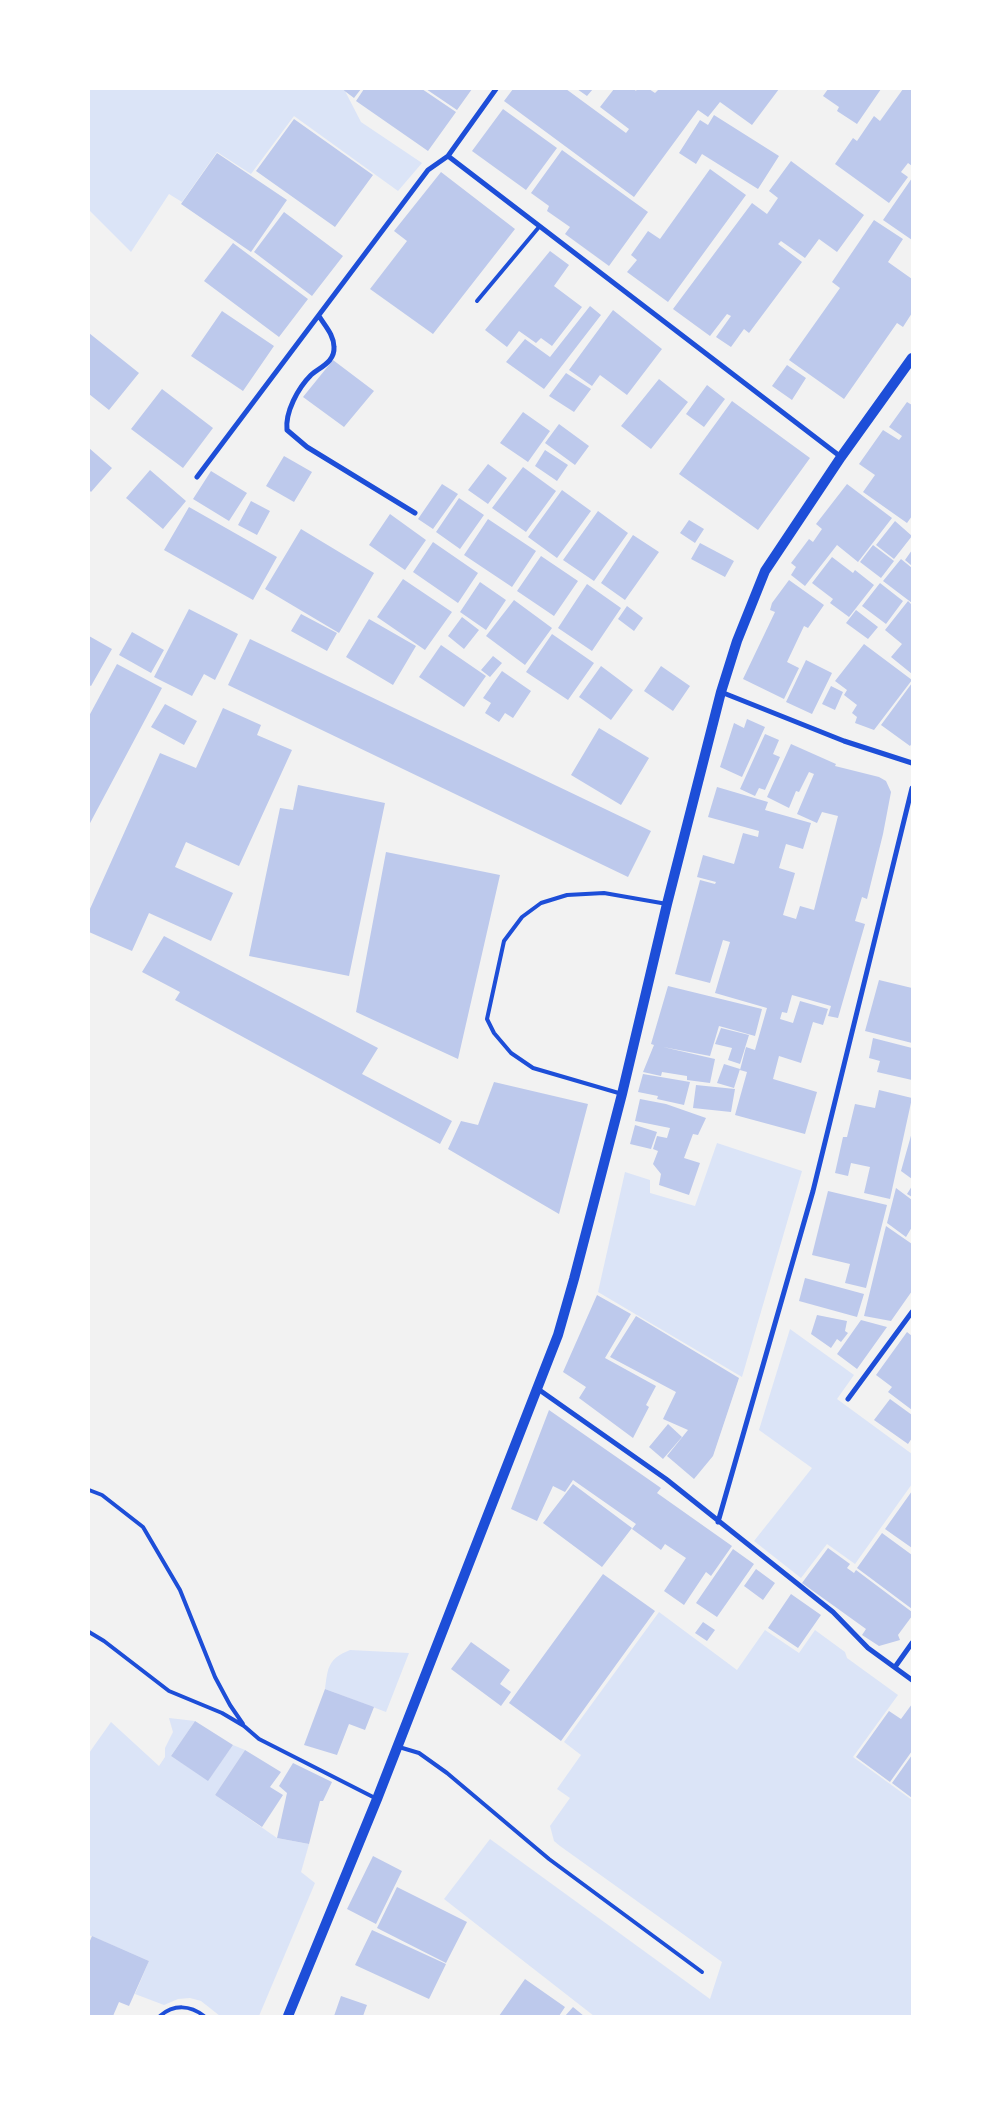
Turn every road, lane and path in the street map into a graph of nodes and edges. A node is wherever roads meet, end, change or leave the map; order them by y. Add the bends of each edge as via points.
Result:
1 (496, 89) edge
2 (448, 156) junction
3 (539, 227) junction
4 (477, 301) dead end
5 (319, 316) junction
6 (912, 358) edge
7 (841, 457) junction
8 (198, 477) dead end
9 (415, 512) dead end
10 (721, 692) junction
11 (912, 763) edge
12 (912, 788) edge
13 (667, 904) junction
14 (622, 1094) junction
15 (912, 1312) edge
16 (538, 1389) junction
17 (848, 1399) dead end
18 (89, 1490) edge
19 (718, 1522) junction
20 (89, 1632) edge
21 (912, 1643) edge
22 (895, 1667) junction
23 (912, 1680) edge
24 (244, 1726) junction
25 (397, 1746) junction
26 (376, 1799) junction
27 (702, 1972) dead end
28 (160, 2016) edge
29 (204, 2016) edge
30 (288, 2016) edge

1 - 2 street
2 - 3 street
2 - 5 street via 428,170
3 - 4 lane
3 - 7 street
5 - 8 street
5 - 9 street via 332,335 332,357 302,387 291,406 287,430 307,447
6 - 7 main road
7 - 10 main road via 765,571
10 - 11 street via 844,741
10 - 13 main road
12 - 19 street via 813,1192
13 - 14 main road
13 - 14 lane via 604,893 567,894 541,903 522,917 504,942 487,1019 494,1034 511,1053 533,1068
14 - 16 main road via 568,1302
15 - 17 street
16 - 19 street via 638,1458
16 - 25 main road
18 - 24 lane via 102,1494 143,1527 180,1590 214,1677
19 - 22 street via 833,1612 868,1648
20 - 24 lane via 168,1691
21 - 22 street
22 - 23 street
24 - 26 lane via 259,1739
25 - 26 main road
25 - 27 lane via 420,1753 549,1859
26 - 30 main road
28 - 29 lane via 173,2008 188,2007

